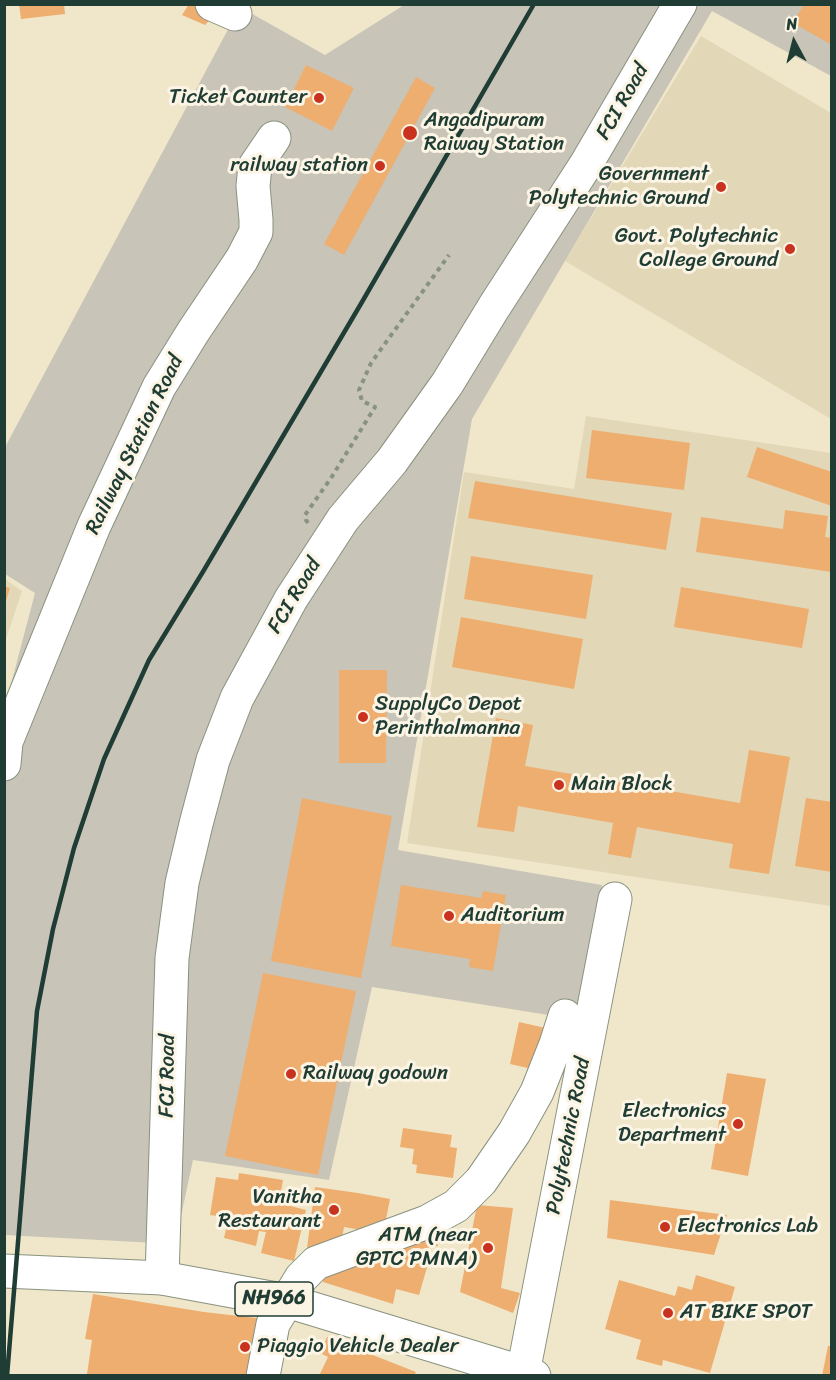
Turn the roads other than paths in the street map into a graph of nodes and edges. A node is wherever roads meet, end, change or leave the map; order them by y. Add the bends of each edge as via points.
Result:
1 (680, 4) edge
2 (274, 138) dead end
3 (4, 764) edge
4 (615, 899) dead end
5 (565, 1016) dead end
6 (4, 1271) edge
7 (162, 1278) junction
8 (287, 1301) junction
9 (528, 1374) edge
10 (263, 1376) edge

1 - 7 main road, FCI Road via 585,166 447,384 392,461 343,519 291,599 237,698 213,760 182,883 172,958
2 - 3 main road, Railway Station Road via 255,166 256,232 159,387 94,526 6,742
4 - 9 main road, Polytechnic Road
5 - 8 main road via 537,1092 481,1181 456,1206 427,1222 316,1263
6 - 7 main road, NH966
7 - 8 main road, NH966
8 - 9 main road, NH966
8 - 10 main road via 273,1324

